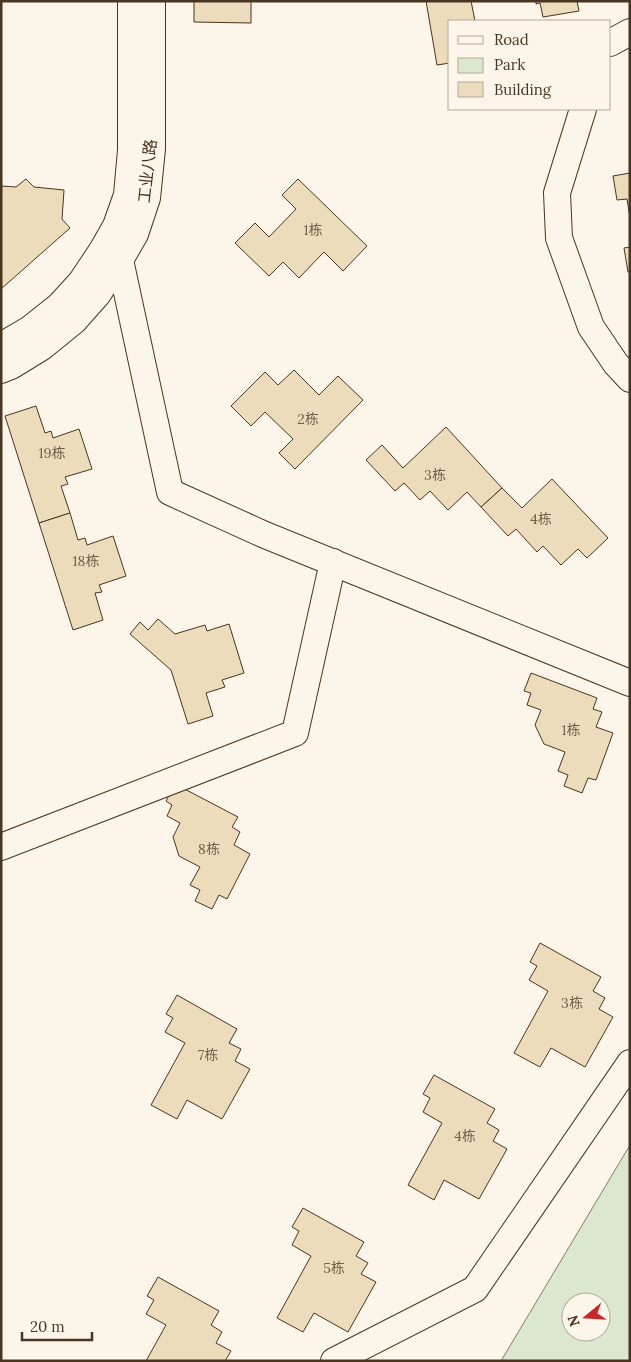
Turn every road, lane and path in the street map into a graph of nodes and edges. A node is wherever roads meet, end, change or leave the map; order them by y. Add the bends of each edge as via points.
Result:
1 (132, 1) edge
2 (152, 1) edge
3 (630, 32) edge
4 (611, 42) edge
5 (582, 110) edge
6 (112, 255) junction
7 (1, 346) edge
8 (1, 370) edge
9 (630, 380) edge
10 (332, 562) junction
11 (630, 683) edge
12 (1, 848) edge
13 (630, 1063) edge
14 (334, 1361) edge

1 - 6 street, 工业八路 via 131,150 127,195 116,226
2 - 6 street, 工业八路 via 152,149 147,198 135,234
3 - 4 street
5 - 9 street via 557,193 559,238 591,327
6 - 7 street, 工业八路 via 59,306
6 - 8 street, 工业八路 via 97,295 74,321 42,348
6 - 10 street via 170,492
10 - 11 street
10 - 12 street via 295,733
13 - 14 street via 475,1289

